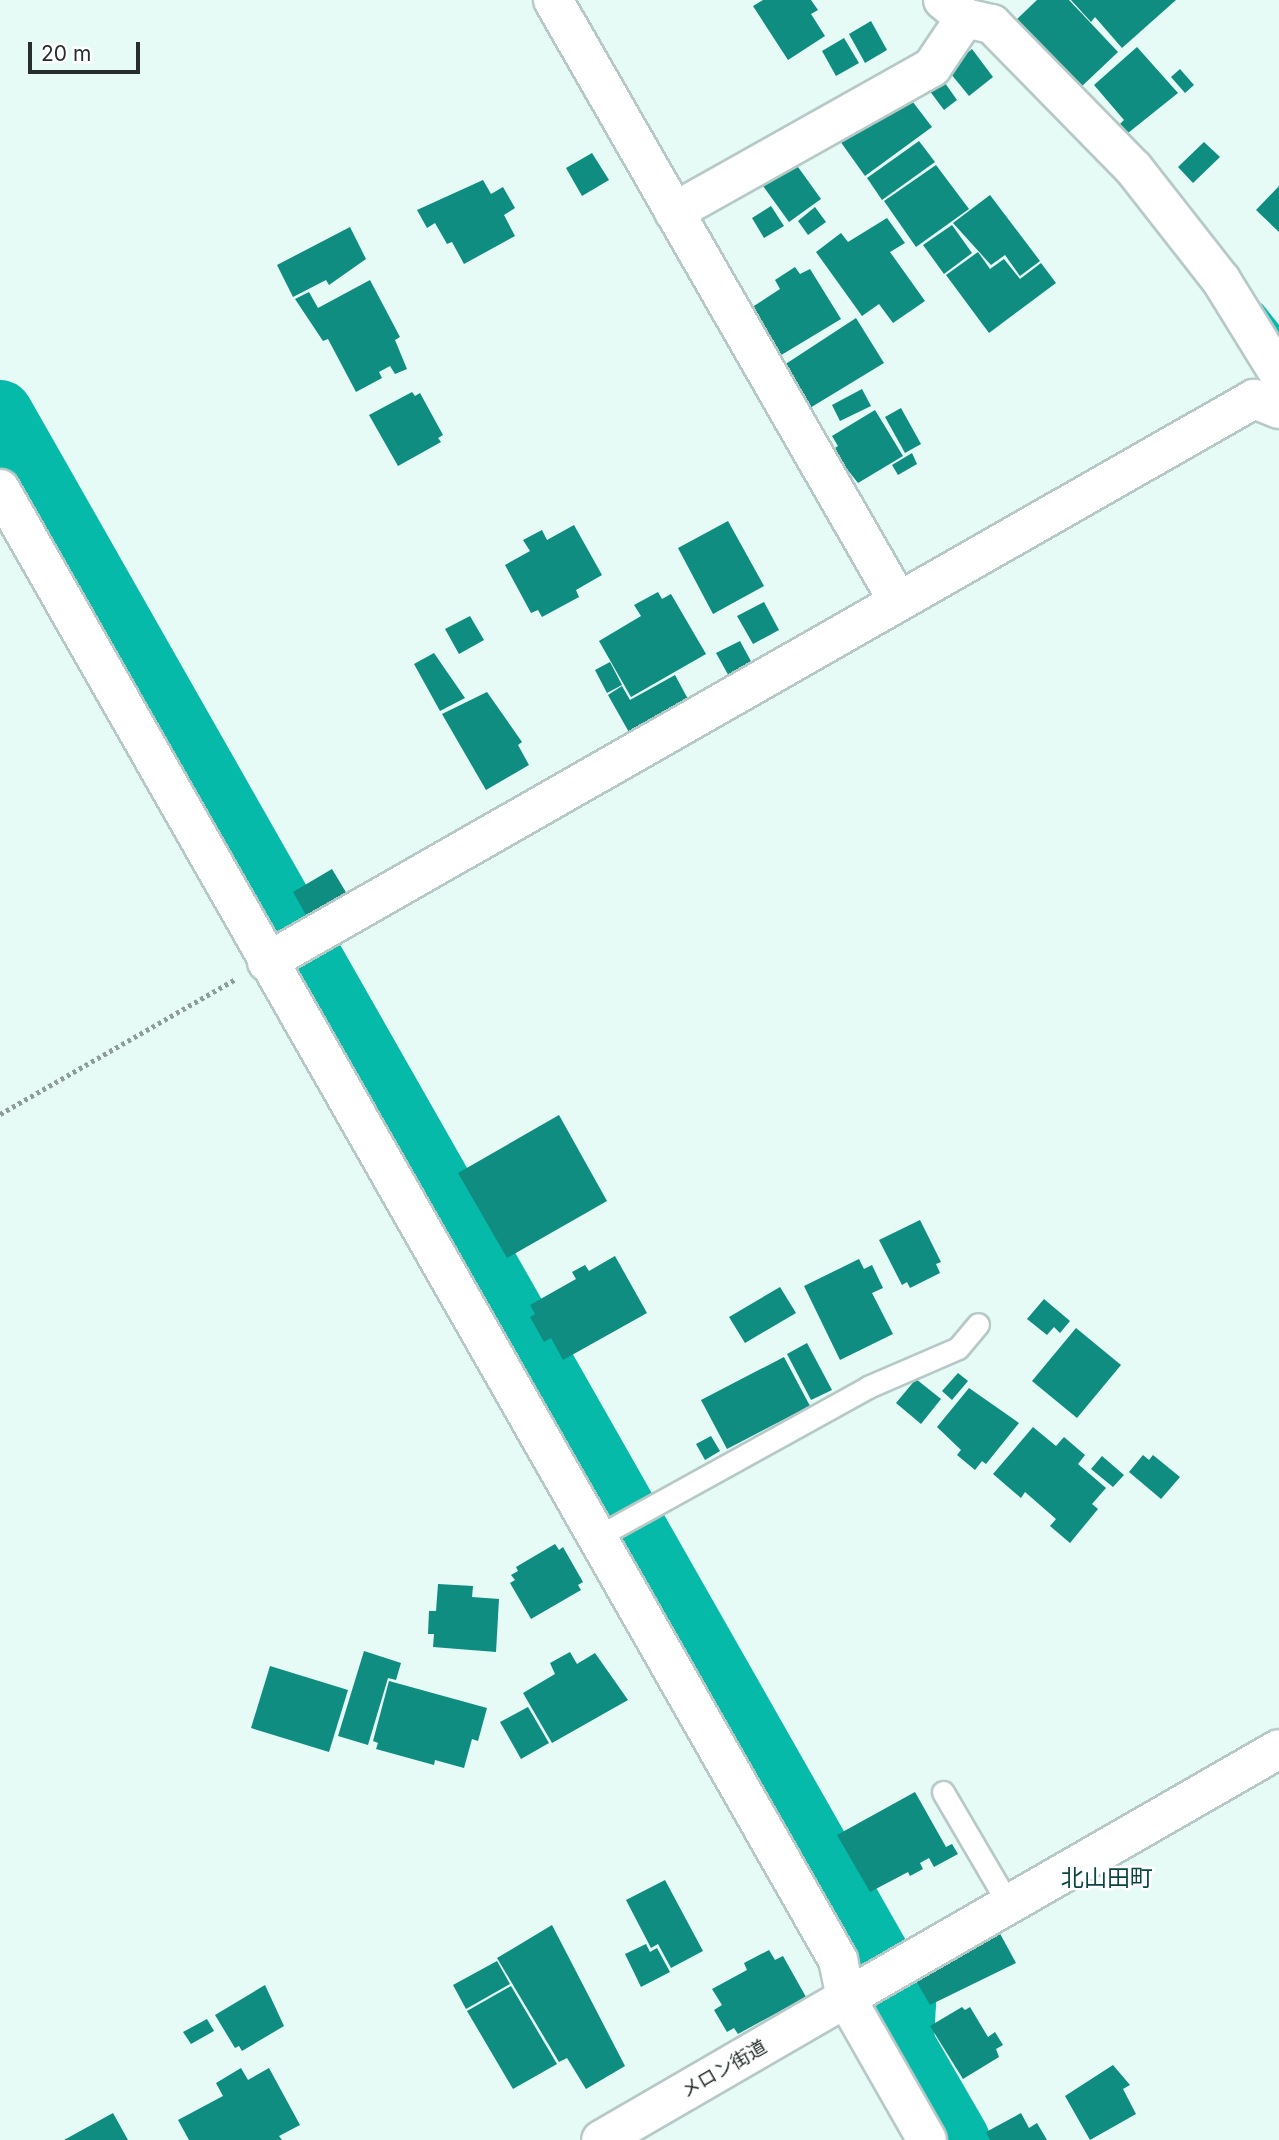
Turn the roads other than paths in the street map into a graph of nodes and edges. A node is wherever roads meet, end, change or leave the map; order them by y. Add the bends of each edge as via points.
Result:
1 (553, 0) edge
2 (960, 6) edge
3 (674, 212) junction
4 (1279, 374) edge
5 (1279, 409) edge
6 (0, 489) edge
7 (898, 601) junction
8 (290, 948) junction
9 (978, 1324) dead end
10 (595, 1538) junction
11 (1279, 1749) edge
12 (943, 1792) dead end
13 (1009, 1905) junction
14 (846, 1998) junction
15 (601, 2140) edge
16 (927, 2140) edge

1 - 3 street
2 - 3 street via 932,67
2 - 4 street via 992,24 1134,169 1221,280
3 - 7 street
5 - 7 street via 1254,399
6 - 8 street
7 - 8 street
8 - 10 street
9 - 10 lane via 958,1348 868,1387
10 - 14 street via 838,1960
11 - 13 street, メロン街道
12 - 13 lane
13 - 14 street, メロン街道
14 - 15 street, メロン街道
14 - 16 street

